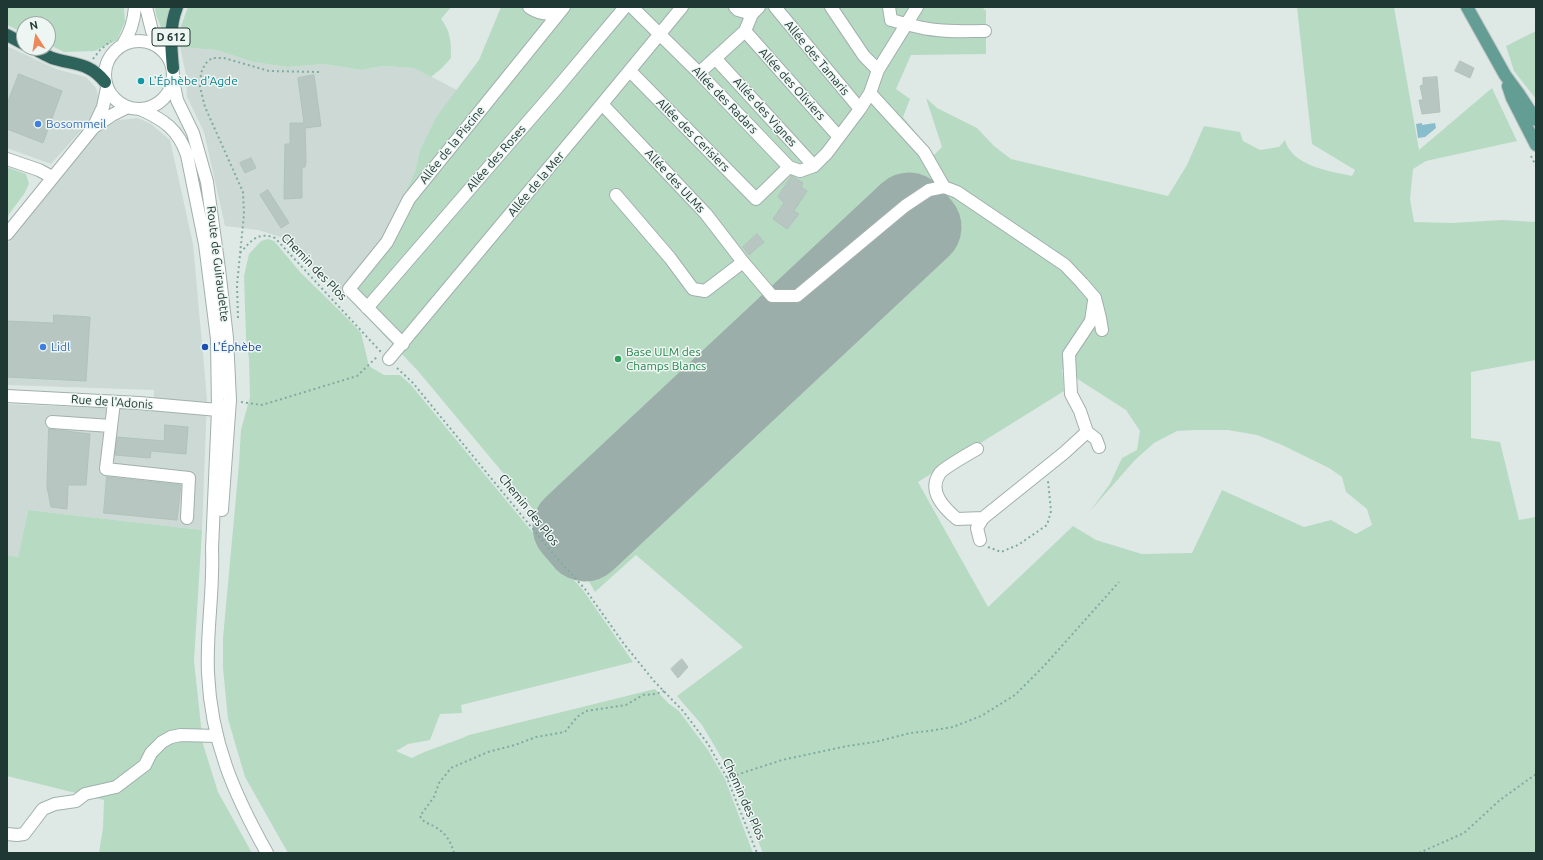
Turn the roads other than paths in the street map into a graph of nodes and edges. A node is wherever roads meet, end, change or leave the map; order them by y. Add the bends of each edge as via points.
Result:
1 (135, 7) edge
2 (146, 7) edge
3 (177, 7) edge
4 (528, 7) edge
5 (625, 7) edge
6 (632, 7) edge
7 (682, 7) edge
8 (735, 7) edge
9 (774, 7) edge
10 (831, 7) edge
11 (889, 7) edge
12 (917, 7) edge
13 (1468, 7) edge
14 (562, 10) edge
15 (756, 10) edge
16 (907, 24) junction
17 (745, 31) junction
18 (985, 31) dead end
19 (660, 33) junction
20 (7, 35) edge
21 (16, 40) edge
22 (123, 44) junction
23 (161, 48) junction
24 (49, 56) edge
25 (715, 58) junction
26 (173, 68) junction
27 (878, 70) junction
28 (630, 71) junction
29 (699, 73) junction
30 (1504, 75) junction
31 (173, 81) junction
32 (106, 85) junction
33 (870, 93) junction
34 (602, 104) junction
35 (134, 108) junction
36 (860, 110) junction
37 (1536, 120) edge
38 (93, 128) junction
39 (839, 137) junction
40 (1536, 145) edge
41 (7, 159) edge
42 (814, 166) junction
43 (789, 167) junction
44 (52, 177) junction
45 (944, 187) junction
46 (616, 195) dead end
47 (7, 234) edge
48 (743, 262) junction
49 (1095, 298) junction
50 (367, 308) junction
51 (1102, 330) dead end
52 (403, 344) junction
53 (385, 356) road end
54 (7, 396) edge
55 (114, 402) junction
56 (218, 410) junction
57 (52, 422) dead end
58 (111, 426) junction
59 (1087, 432) junction
60 (1099, 447) dead end
61 (977, 449) dead end
62 (187, 518) dead end
63 (983, 518) junction
64 (980, 540) road end
65 (218, 550) junction
66 (213, 574) junction
67 (217, 736) junction
68 (7, 834) edge
69 (267, 853) edge

1 - 22 street via 134,23
2 - 23 street via 152,31
3 - 26 highway, D 612 via 172,25
4 - 14 street via 535,12 546,14
5 - 50 street, Allée des Roses
6 - 19 street, Allée des Radars
7 - 19 street, Allée de la Mer
8 - 15 street via 738,10
9 - 36 street, Allée des Tamaris
10 - 27 street via 864,56
11 - 16 street via 891,20
12 - 16 street
13 - 30 main road
14 - 50 street, Allée de la Piscine via 413,193 387,242 349,289
15 - 17 street
16 - 18 street via 958,32
16 - 27 street
17 - 25 street
17 - 39 street, Allée des Oliviers
19 - 28 street, Allée de la Mer
19 - 29 street, Allée des Radars
20 - 21 highway
22 - 23 street via 142,40
22 - 32 street via 108,60 105,71
23 - 26 street
24 - 32 highway via 88,67 99,74
25 - 29 street
25 - 42 street, Allée des Vignes
26 - 31 street
27 - 33 street
28 - 34 street, Allée de la Mer
28 - 43 street, Allée des Cerisiers via 756,199
29 - 43 street, Allée des Radars
30 - 37 main road
30 - 40 main road via 1512,98
31 - 35 street via 162,101 152,107
31 - 65 street, Route de Guiraudette via 178,100 193,134 207,182 227,338 230,400
32 - 35 street via 116,100
32 - 38 street via 103,107
33 - 36 street
33 - 45 street via 924,152
34 - 48 street, Allée des ULMs via 706,214
34 - 52 street, Allée de la Mer
35 - 38 street via 112,115
35 - 56 street, Route de Guiraudette via 158,118 172,128 188,154 213,304 218,365
36 - 39 street
38 - 44 street
39 - 42 street
41 - 44 street
42 - 43 street via 800,171
44 - 47 street
45 - 48 street, Allée des ULMs via 929,190 904,206 797,296 772,296
45 - 49 street via 957,192 1064,265
46 - 48 street via 693,289 705,291
49 - 51 street
49 - 59 street via 1090,321 1069,354 1071,394
50 - 52 street
52 - 53 street, Allée de la Mer
54 - 55 street, Rue de l'Adonis
55 - 56 street, Rue de l'Adonis
55 - 58 street
56 - 65 street, Route de Guiraudette via 223,414
56 - 66 street, Route de Guiraudette
57 - 58 street
58 - 62 street via 106,469 189,478
59 - 60 street via 1096,439
59 - 63 street
61 - 63 street via 940,473 936,484 936,496 944,508 957,519
63 - 64 street via 977,528
65 - 66 street, Route de Guiraudette
66 - 67 street, Route de Guiraudette via 208,672 210,702
67 - 68 street via 171,737 151,753 145,765 116,787 85,794 76,801 55,804 43,809 24,834
67 - 69 street, Route de Guiraudette via 233,788

